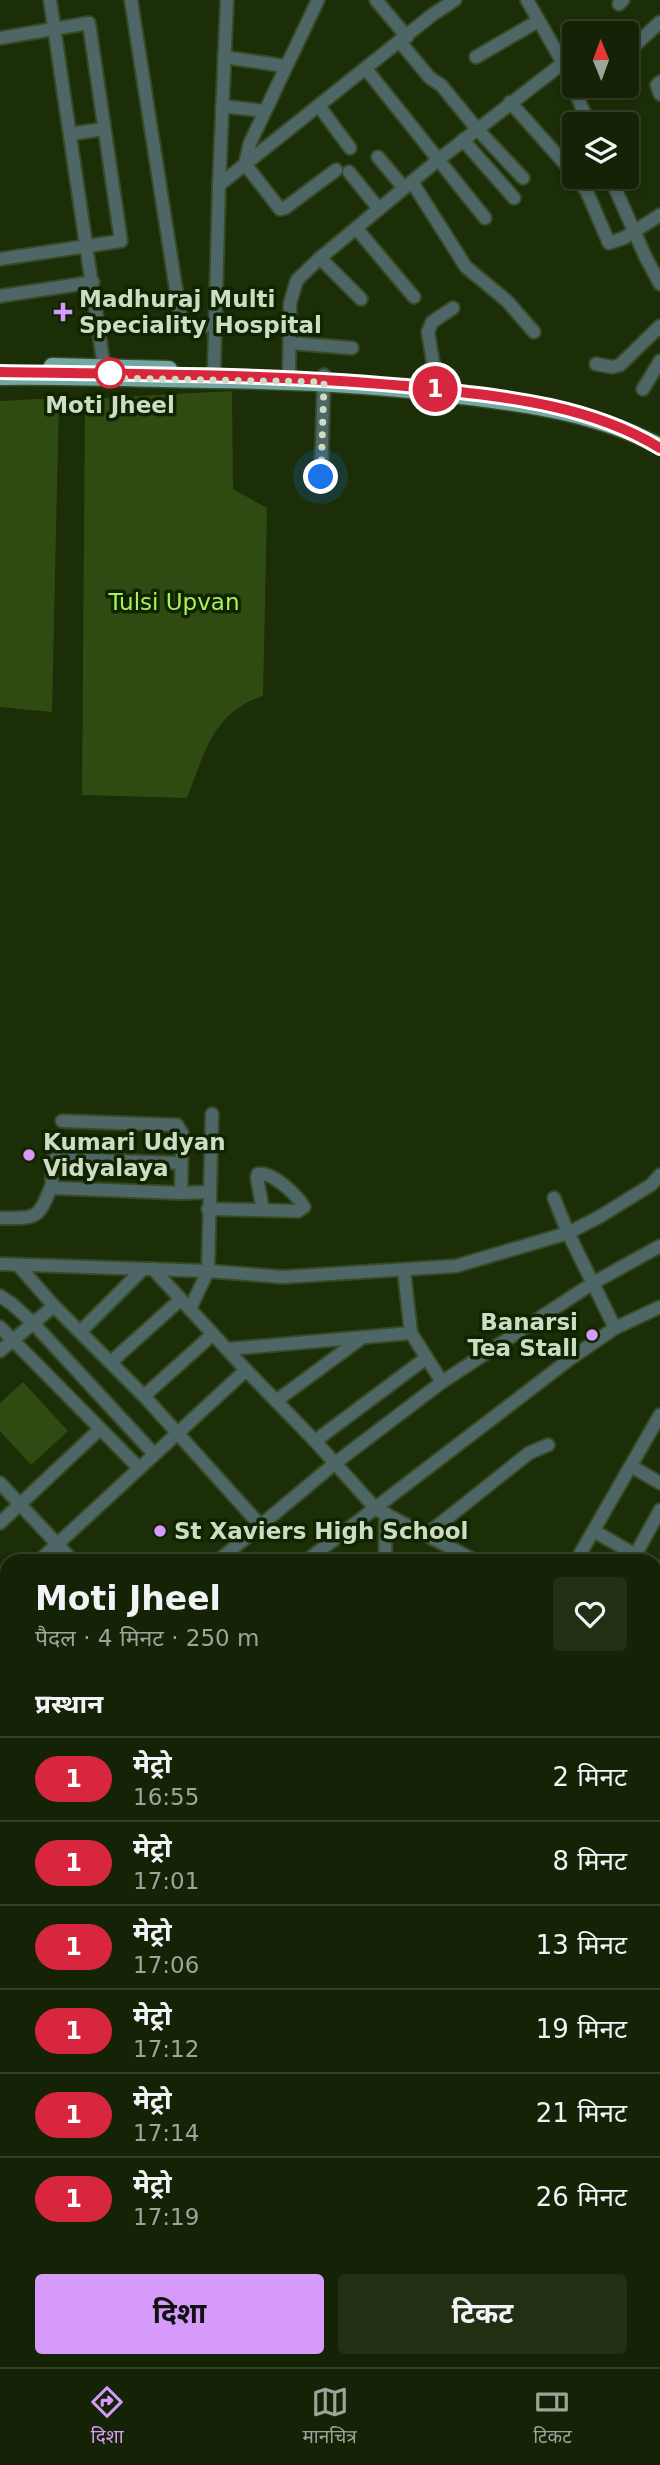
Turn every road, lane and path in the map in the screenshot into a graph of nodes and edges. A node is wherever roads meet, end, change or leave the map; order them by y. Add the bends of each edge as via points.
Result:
1 (50, 0) edge
2 (131, 0) edge
3 (227, 0) edge
4 (318, 0) edge
5 (376, 0) edge
6 (456, 0) edge
7 (527, 0) edge
8 (538, 21) junction
9 (660, 22) edge
10 (55, 29) junction
11 (0, 38) edge
12 (403, 40) junction
13 (639, 41) edge
14 (224, 57) junction
15 (476, 57) dead end
16 (562, 63) joint
17 (285, 66) junction
18 (366, 69) junction
19 (660, 82) edge
20 (660, 94) edge
21 (510, 102) junction
22 (222, 106) junction
23 (319, 106) junction
24 (265, 111) junction
25 (104, 129) junction
26 (477, 129) junction
27 (71, 134) junction
28 (463, 140) junction
29 (350, 148) dead end
30 (378, 157) dead end
31 (438, 160) junction
32 (562, 160) edge
33 (245, 164) junction
34 (523, 178) dead end
35 (219, 184) junction
36 (408, 185) junction
37 (585, 189) edge
38 (615, 189) edge
39 (514, 198) dead end
40 (379, 209) junction
41 (660, 215) edge
42 (485, 218) dead end
43 (356, 228) junction
44 (635, 233) junction
45 (87, 246) junction
46 (0, 258) edge
47 (320, 258) junction
48 (93, 282) junction
49 (660, 284) edge
50 (0, 296) edge
51 (414, 297) dead end
52 (361, 299) dead end
53 (453, 308) dead end
54 (217, 326) junction
55 (660, 326) edge
56 (534, 332) dead end
57 (290, 343) junction
58 (352, 348) dead end
59 (660, 361) edge
60 (596, 364) dead end
61 (0, 367) edge
62 (215, 370) junction
63 (106, 372) junction
64 (289, 373) junction
65 (263, 376) junction
66 (0, 377) edge
67 (324, 379) junction
68 (437, 386) junction
69 (643, 389) dead end
70 (660, 439) edge
71 (660, 446) edge
72 (321, 477) dead end
73 (212, 1114) dead end
74 (62, 1121) dead end
75 (181, 1163) junction
76 (660, 1175) edge
77 (52, 1184) junction
78 (209, 1192) junction
79 (181, 1193) junction
80 (554, 1198) dead end
81 (208, 1209) junction
82 (263, 1210) dead end
83 (0, 1219) edge
84 (568, 1233) junction
85 (660, 1246) edge
86 (0, 1264) edge
87 (18, 1265) junction
88 (148, 1269) junction
89 (208, 1271) junction
90 (404, 1271) junction
91 (593, 1283) junction
92 (0, 1296) edge
93 (185, 1305) junction
94 (54, 1306) junction
95 (660, 1307) edge
96 (33, 1323) junction
97 (0, 1327) edge
98 (615, 1328) junction
99 (81, 1331) junction
100 (411, 1333) junction
101 (213, 1334) junction
102 (364, 1336) junction
103 (13, 1339) junction
104 (228, 1349) junction
105 (0, 1351) edge
106 (426, 1358) junction
107 (111, 1362) junction
108 (246, 1370) junction
109 (442, 1382) junction
110 (144, 1396) junction
111 (276, 1401) junction
112 (660, 1415) edge
113 (100, 1429) junction
114 (177, 1435) junction
115 (315, 1441) junction
116 (548, 1445) dead end
117 (154, 1454) junction
118 (334, 1464) junction
119 (631, 1466) junction
120 (138, 1468) junction
121 (0, 1483) edge
122 (660, 1483) edge
123 (19, 1504) junction
124 (660, 1510) edge
125 (381, 1512) junction
126 (0, 1523) edge
127 (261, 1526) junction
128 (656, 1526) edge
129 (594, 1531) junction
130 (426, 1535) junction
131 (58, 1544) junction
132 (47, 1554) edge
133 (67, 1554) edge
134 (227, 1554) edge
135 (317, 1554) edge
136 (384, 1554) edge
137 (463, 1554) edge
138 (580, 1554) edge
139 (630, 1554) edge
140 (641, 1554) edge

1 - 10 street
2 - 54 street via 180,315 190,325
3 - 14 street
4 - 17 street
5 - 12 street
6 - 12 street
7 - 8 street
8 - 15 street
8 - 16 street
9 - 13 street
10 - 11 street
10 - 25 street via 89,23
10 - 27 street
12 - 18 street
12 - 26 street via 430,78
14 - 17 street
14 - 22 street
16 - 21 street
17 - 24 street
18 - 23 street
18 - 31 street
19 - 20 street
21 - 26 street
21 - 32 street
22 - 24 street
22 - 35 street
23 - 29 street
23 - 33 street
24 - 33 street
25 - 27 street
25 - 45 street via 121,241
26 - 28 street
26 - 34 street
27 - 45 street
28 - 31 street
28 - 39 street
30 - 36 street
31 - 36 street
31 - 42 street
33 - 35 street
33 - 40 street via 280,209 342,171
35 - 54 street
36 - 40 street
36 - 56 street via 466,267 508,301
37 - 44 street via 609,243
38 - 44 street
40 - 43 street
41 - 44 street
43 - 47 street
43 - 51 street
44 - 49 street
45 - 46 street
45 - 48 street
47 - 52 street
47 - 57 street via 293,287
48 - 50 street
48 - 63 street
53 - 68 street via 432,322 428,332
54 - 62 street
55 - 60 street via 620,365
57 - 58 street
57 - 64 street
59 - 69 street
61 - 63 main road
62 - 63 main road
62 - 65 main road
63 - 65 main road
63 - 66 main road
64 - 65 main road
64 - 67 main road
65 - 67 main road
67 - 68 main road
67 - 71 main road via 535,406 631,431
67 - 72 street
68 - 70 main road via 581,408
73 - 78 street
74 - 75 street via 177,1125 182,1133
75 - 77 street via 61,1158 52,1161
75 - 79 street
76 - 84 street via 651,1185
77 - 79 street via 62,1189
77 - 83 street via 41,1211 30,1219
78 - 79 street
78 - 81 street
80 - 84 street
81 - 82 street
81 - 89 street
84 - 90 street via 456,1266
84 - 91 street
85 - 91 street
86 - 87 street
87 - 88 street
87 - 94 street
88 - 89 street
88 - 93 street
88 - 99 street
89 - 90 street via 283,1277
89 - 93 street
90 - 100 street
91 - 98 street
91 - 109 street
92 - 96 street
93 - 101 street
93 - 107 street
94 - 96 street
94 - 99 street
95 - 98 street
96 - 103 street
96 - 117 street
97 - 103 street
98 - 125 street
99 - 107 street
100 - 102 street
100 - 106 street
101 - 104 street
101 - 110 street
102 - 104 street
102 - 111 street
103 - 105 street
103 - 113 street
104 - 108 street
106 - 109 street
106 - 115 street
107 - 110 street
108 - 111 street
108 - 114 street
109 - 118 street
110 - 114 street
111 - 115 street
112 - 119 street
113 - 120 street
113 - 123 street
114 - 117 street
114 - 127 street
115 - 118 street
116 - 130 street via 529,1453
117 - 120 street
118 - 125 street
118 - 127 street
119 - 122 street
119 - 129 street
120 - 131 street
121 - 123 street
123 - 126 street
123 - 131 street
124 - 128 street
125 - 130 street
125 - 135 street
125 - 136 street
127 - 134 street
128 - 140 street
129 - 138 street
129 - 139 street
130 - 137 street
131 - 132 street
131 - 133 street

